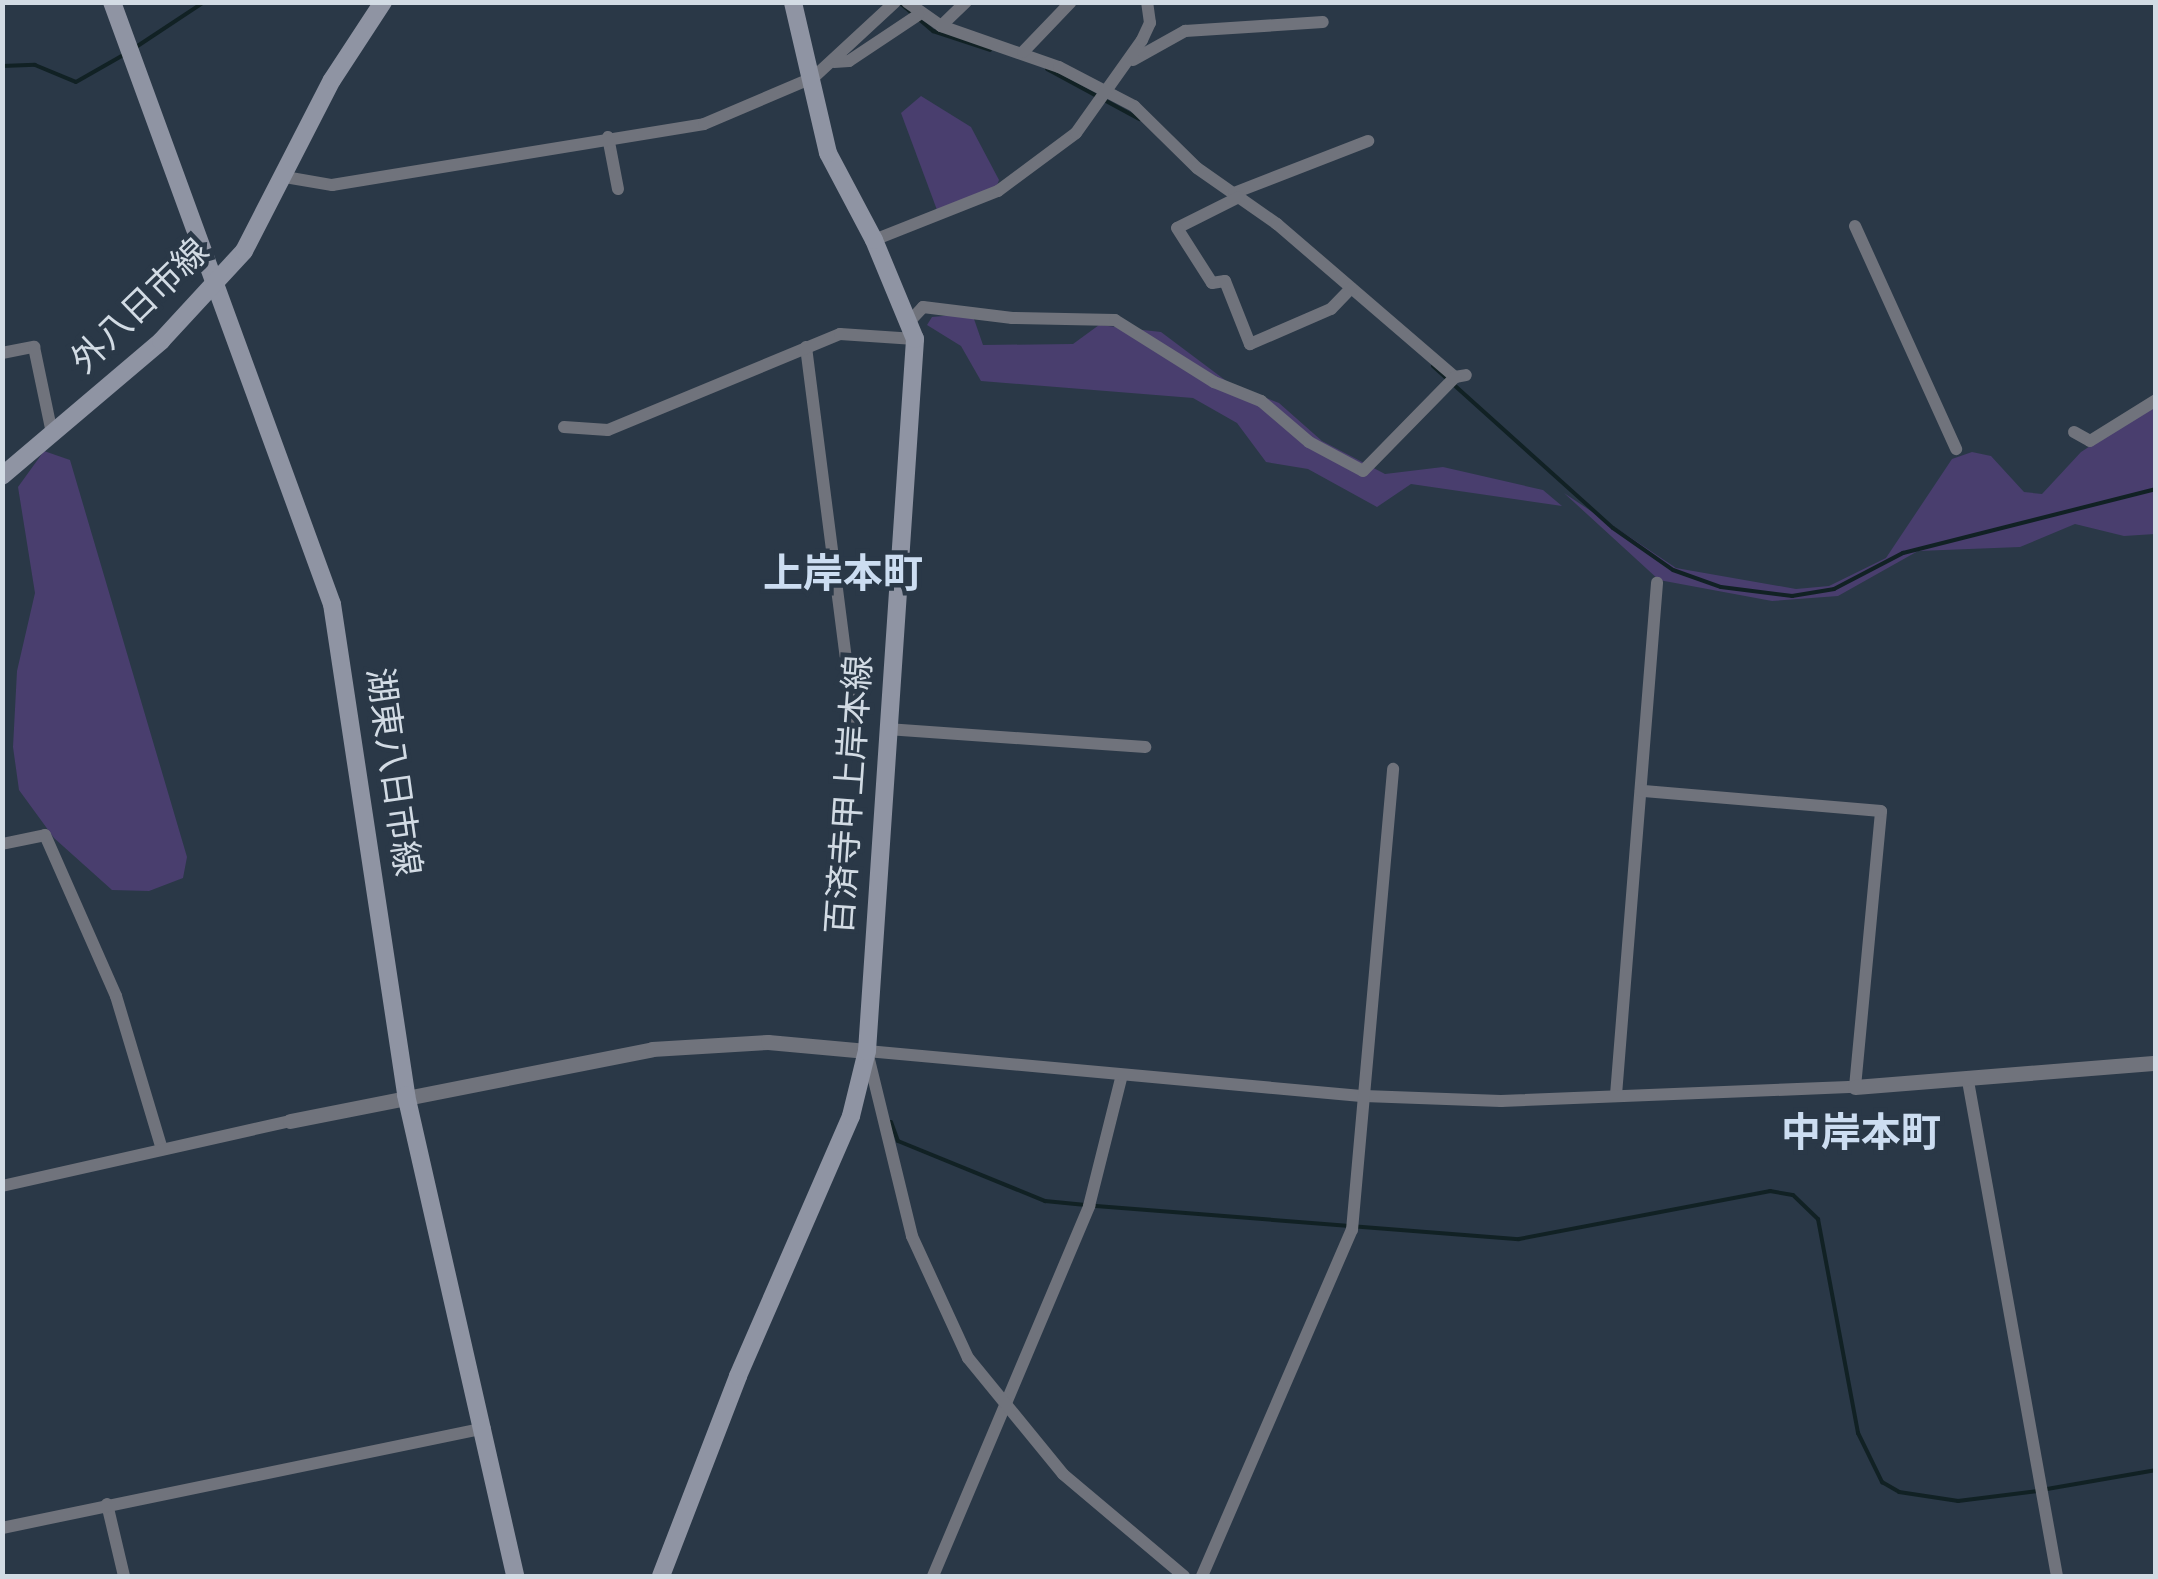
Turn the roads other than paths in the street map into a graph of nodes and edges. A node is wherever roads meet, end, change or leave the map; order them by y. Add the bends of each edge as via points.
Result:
1 (112, 2) edge
2 (382, 2) edge
3 (793, 2) edge
4 (895, 2) edge
5 (907, 2) edge
6 (966, 2) edge
7 (1071, 2) edge
8 (1147, 2) edge
9 (918, 15) junction
10 (1323, 22) dead end
11 (942, 26) junction
12 (1022, 52) junction
13 (833, 62) junction
14 (1127, 64) junction
15 (814, 77) junction
16 (1108, 93) junction
17 (608, 137) junction
18 (1368, 141) dead end
19 (285, 178) junction
20 (618, 188) dead end
21 (1236, 195) junction
22 (1855, 226) dead end
23 (874, 240) junction
24 (214, 288) junction
25 (1351, 288) junction
26 (913, 330) junction
27 (806, 347) junction
28 (2, 353) edge
29 (2156, 400) edge
30 (564, 427) dead end
31 (2074, 432) dead end
32 (52, 434) junction
33 (1956, 449) dead end
34 (2, 476) edge
35 (1657, 583) dead end
36 (887, 730) junction
37 (856, 735) dead end
38 (1145, 747) dead end
39 (1392, 769) dead end
40 (1641, 791) junction
41 (2, 844) edge
42 (867, 1052) junction
43 (2156, 1063) edge
44 (1122, 1075) junction
45 (1968, 1080) junction
46 (1855, 1087) junction
47 (406, 1095) junction
48 (1616, 1095) junction
49 (1364, 1096) junction
50 (290, 1121) joint
51 (162, 1149) junction
52 (2, 1186) edge
53 (1003, 1406) junction
54 (485, 1428) junction
55 (108, 1504) junction
56 (2, 1528) edge
57 (665, 1575) edge
58 (124, 1576) edge
59 (514, 1576) edge
60 (934, 1576) edge
61 (1184, 1576) edge
62 (1202, 1576) edge
63 (2056, 1576) edge

1 - 24 main road, 湖東八日市線
2 - 19 main road, 外八日市線 via 332,80
3 - 15 main road, 百済寺甲上岸本線
4 - 13 street
5 - 9 street
6 - 11 street
7 - 12 street
8 - 14 street via 1150,23
9 - 11 street
9 - 13 street via 849,61
10 - 14 street via 1185,31
11 - 12 street
12 - 16 street
13 - 15 street
14 - 16 street
15 - 17 street via 704,124
15 - 23 main road, 百済寺甲上岸本線 via 828,153
16 - 21 street via 1144,114 1197,168
16 - 23 street via 1076,133 998,191
17 - 19 street via 332,185
17 - 20 street
18 - 21 street
19 - 24 main road, 外八日市線 via 244,251
21 - 25 street
21 - 25 street via 1177,228 1212,283 1225,281 1250,344 1331,309
22 - 33 street
23 - 26 main road, 百済寺甲上岸本線
24 - 32 main road, 外八日市線
24 - 47 main road, 湖東八日市線 via 332,604
25 - 26 street via 1460,376 1363,471 1309,442 1261,401 1214,382 1115,320 923,308
26 - 27 street via 840,334
26 - 36 main road, 百済寺甲上岸本線
27 - 30 street via 608,430
27 - 37 street
28 - 32 street via 34,347
29 - 31 street via 2090,440
32 - 34 main road, 外八日市線
35 - 40 street
36 - 38 street
36 - 42 main road, 百済寺甲上岸本線
39 - 49 street
40 - 46 street via 1881,810
40 - 48 street
41 - 51 street via 46,835 116,996
42 - 44 street
42 - 47 street via 710,1042
42 - 53 street via 912,1236 968,1358
42 - 57 main road, 百済寺甲上岸本線 via 851,1116 738,1376
43 - 45 street
44 - 49 street
44 - 53 street via 1089,1206
45 - 46 street
45 - 63 street
46 - 48 street
47 - 50 street
47 - 54 main road, 湖東八日市線
48 - 49 street via 1500,1101
49 - 62 street via 1352,1230
50 - 51 street
51 - 52 street
53 - 60 street
53 - 61 street via 1064,1474
54 - 55 street
54 - 59 main road, 湖東八日市線
55 - 56 street
55 - 58 street

